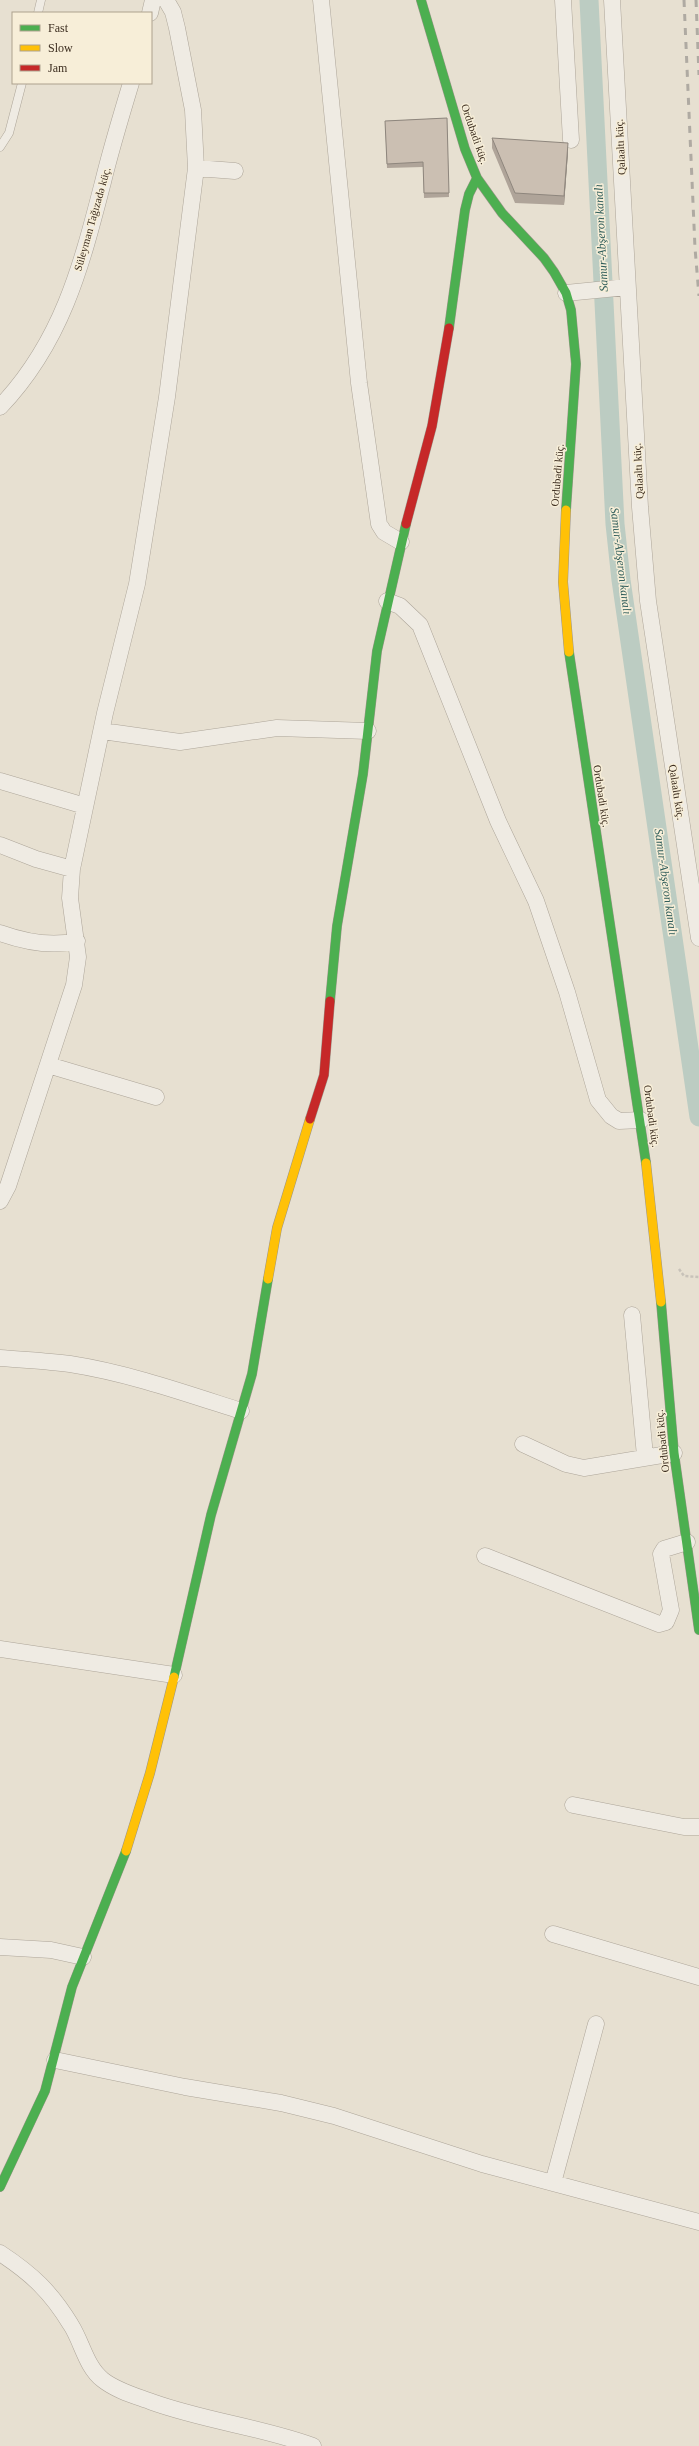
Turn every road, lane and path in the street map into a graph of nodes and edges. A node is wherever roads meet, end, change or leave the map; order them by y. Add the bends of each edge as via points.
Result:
1 (41, 0) edge
2 (153, 0) edge
3 (166, 0) edge
4 (321, 0) edge
5 (422, 0) edge
6 (563, 0) edge
7 (612, 0) edge
8 (38, 12) edge
9 (150, 12) edge
10 (22, 84) edge
11 (130, 84) edge
12 (571, 140) dead end
13 (0, 147) edge
14 (196, 168) junction
15 (235, 171) dead end
16 (478, 178) junction
17 (627, 287) junction
18 (566, 293) junction
19 (0, 408) edge
20 (401, 542) junction
21 (387, 602) junction
22 (102, 731) junction
23 (368, 731) junction
24 (0, 781) edge
25 (85, 806) junction
26 (0, 845) edge
27 (72, 869) junction
28 (0, 933) edge
29 (699, 938) edge
30 (77, 942) junction
31 (48, 1065) junction
32 (156, 1097) dead end
33 (641, 1120) junction
34 (0, 1202) edge
35 (632, 1315) dead end
36 (0, 1358) edge
37 (241, 1411) junction
38 (523, 1444) dead end
39 (674, 1453) junction
40 (645, 1456) junction
41 (687, 1542) junction
42 (485, 1556) dead end
43 (699, 1630) edge
44 (0, 1649) edge
45 (174, 1675) junction
46 (573, 1805) dead end
47 (699, 1827) edge
48 (553, 1934) dead end
49 (0, 1946) edge
50 (83, 1958) junction
51 (699, 1977) edge
52 (596, 2024) dead end
53 (55, 2060) junction
54 (553, 2183) junction
55 (0, 2187) edge
56 (699, 2222) edge
57 (0, 2252) edge
58 (305, 2445) edge

1 - 8 lane
2 - 9 street
3 - 14 street via 173,12 177,28 193,110
4 - 20 street via 359,383 379,524 384,532
5 - 16 street, Ordubadi küç. via 465,149
6 - 12 street
7 - 17 street, Qalaaltı küç.
10 - 13 lane via 9,133
11 - 19 street, Süleyman Tağızadə küç. via 84,256 68,296 51,336 33,368
14 - 15 street
14 - 22 street via 155,476 137,584
16 - 18 street, Ordubadi küç. via 512,226 544,258
16 - 20 street via 465,210 445,360 432,426
17 - 18 street
17 - 29 street, Qalaaltı küç. via 648,601
18 - 33 street, Ordubadi küç. via 575,334 576,364 564,536 563,582 567,641
20 - 21 street
21 - 23 street via 373,682
21 - 33 street via 400,606 420,625 498,821 536,900 567,992 598,1100 610,1116 619,1121
22 - 23 street via 180,742 277,728
22 - 25 street
23 - 37 street via 338,926 324,1075 277,1228 259,1341
24 - 25 street
25 - 27 street
26 - 27 street
27 - 30 street via 70,898
28 - 30 street via 44,945
30 - 31 street via 78,957 74,985
31 - 32 street
31 - 34 street via 8,1186
33 - 39 street, Ordubadi küç. via 657,1257
35 - 40 street
36 - 37 street via 70,1364 99,1370
37 - 45 street via 211,1515
38 - 40 street via 566,1464 584,1468
39 - 40 street
39 - 41 street, Ordubadi küç.
41 - 42 street via 664,1549 661,1554 671,1610 666,1622 660,1624
41 - 43 street, Ordubadi küç.
44 - 45 street
45 - 50 street via 131,1838
46 - 47 street via 684,1827
48 - 51 street
49 - 50 street via 52,1950
50 - 53 street via 72,1987
52 - 54 street
53 - 54 street via 327,2114 482,2164
53 - 55 street via 33,2119
54 - 56 street
57 - 58 street via 28,2272 50,2293 72,2326 89,2362 102,2379 127,2393 186,2414

